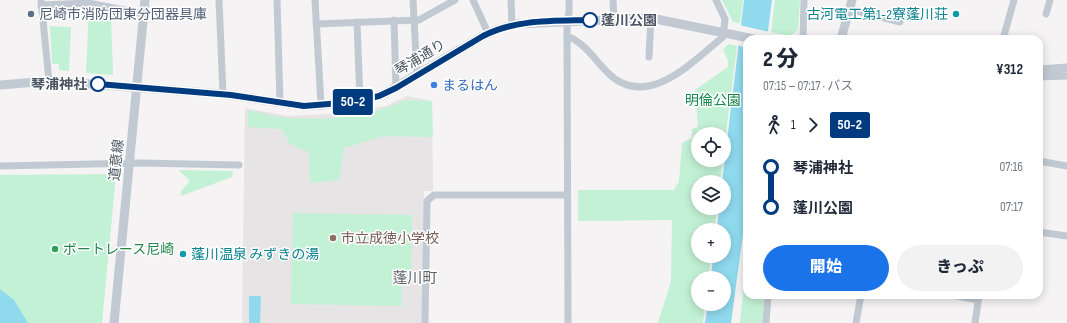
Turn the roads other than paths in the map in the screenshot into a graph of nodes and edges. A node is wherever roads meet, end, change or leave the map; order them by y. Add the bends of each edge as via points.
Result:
1 (145, 0) edge
2 (219, 0) edge
3 (277, 0) edge
4 (315, 0) edge
5 (413, 0) edge
6 (455, 0) edge
7 (473, 0) edge
8 (511, 0) edge
9 (569, 0) edge
10 (613, 0) edge
11 (716, 0) edge
12 (804, 0) edge
13 (1014, 0) edge
14 (1050, 0) edge
15 (41, 3) edge
16 (850, 4) edge
17 (144, 14) junction
18 (1046, 14) dead end
19 (651, 18) junction
20 (414, 19) junction
21 (614, 19) junction
22 (394, 20) junction
23 (566, 21) junction
24 (357, 22) junction
25 (900, 22) dead end
26 (316, 24) junction
27 (512, 25) junction
28 (488, 33) junction
29 (728, 33) junction
30 (803, 35) edge
31 (842, 35) edge
32 (1005, 35) edge
33 (567, 36) junction
34 (743, 36) edge
35 (649, 57) dead end
36 (1067, 68) edge
37 (1043, 70) edge
38 (417, 76) junction
39 (1067, 76) edge
40 (1043, 77) edge
41 (49, 81) junction
42 (0, 85) edge
43 (137, 87) junction
44 (396, 88) junction
45 (223, 94) junction
46 (360, 101) junction
47 (280, 102) junction
48 (321, 105) junction
49 (1043, 163) edge
50 (130, 164) junction
51 (239, 165) dead end
52 (0, 166) edge
53 (1067, 166) edge
54 (567, 194) junction
55 (1043, 233) edge
56 (1067, 236) edge
57 (768, 299) edge
58 (860, 299) edge
59 (979, 299) edge
60 (114, 323) edge
61 (425, 323) edge
62 (568, 323) edge
63 (766, 323) edge
64 (856, 323) edge
65 (975, 323) edge

1 - 17 street, 道意線
2 - 45 street
3 - 47 street
4 - 26 street
5 - 20 street
6 - 20 street via 419,20
7 - 28 street
8 - 27 street
9 - 23 street
10 - 21 street
11 - 29 street
12 - 30 street
13 - 32 street
14 - 18 street
15 - 17 street via 89,3
15 - 41 street
16 - 25 street
16 - 31 street
17 - 43 street, 道意線
19 - 21 street, 琴浦通り
19 - 29 street, 琴浦通り
19 - 35 street
20 - 22 street
20 - 38 street
21 - 23 street, 琴浦通り
22 - 24 street
22 - 44 street
23 - 27 street, 琴浦通り
23 - 33 street
24 - 26 street
24 - 46 street
26 - 48 street
27 - 28 street, 琴浦通り
28 - 38 street, 琴浦通り
29 - 33 street via 675,75 650,87 636,87 615,80 587,48
29 - 34 street, 琴浦通り
33 - 54 street
36 - 37 street
38 - 44 street, 琴浦通り
39 - 40 street
41 - 42 street, 琴浦通り
41 - 43 street, 琴浦通り
43 - 45 street, 琴浦通り
43 - 50 street, 道意線
44 - 46 street, 琴浦通り
45 - 47 street, 琴浦通り
46 - 48 street, 琴浦通り
47 - 48 street, 琴浦通り via 304,106
49 - 53 street
50 - 51 street
50 - 52 street
50 - 60 street, 道意線
54 - 61 street via 434,195 427,202
54 - 62 street
55 - 56 street
57 - 63 street
58 - 64 street
59 - 65 street

